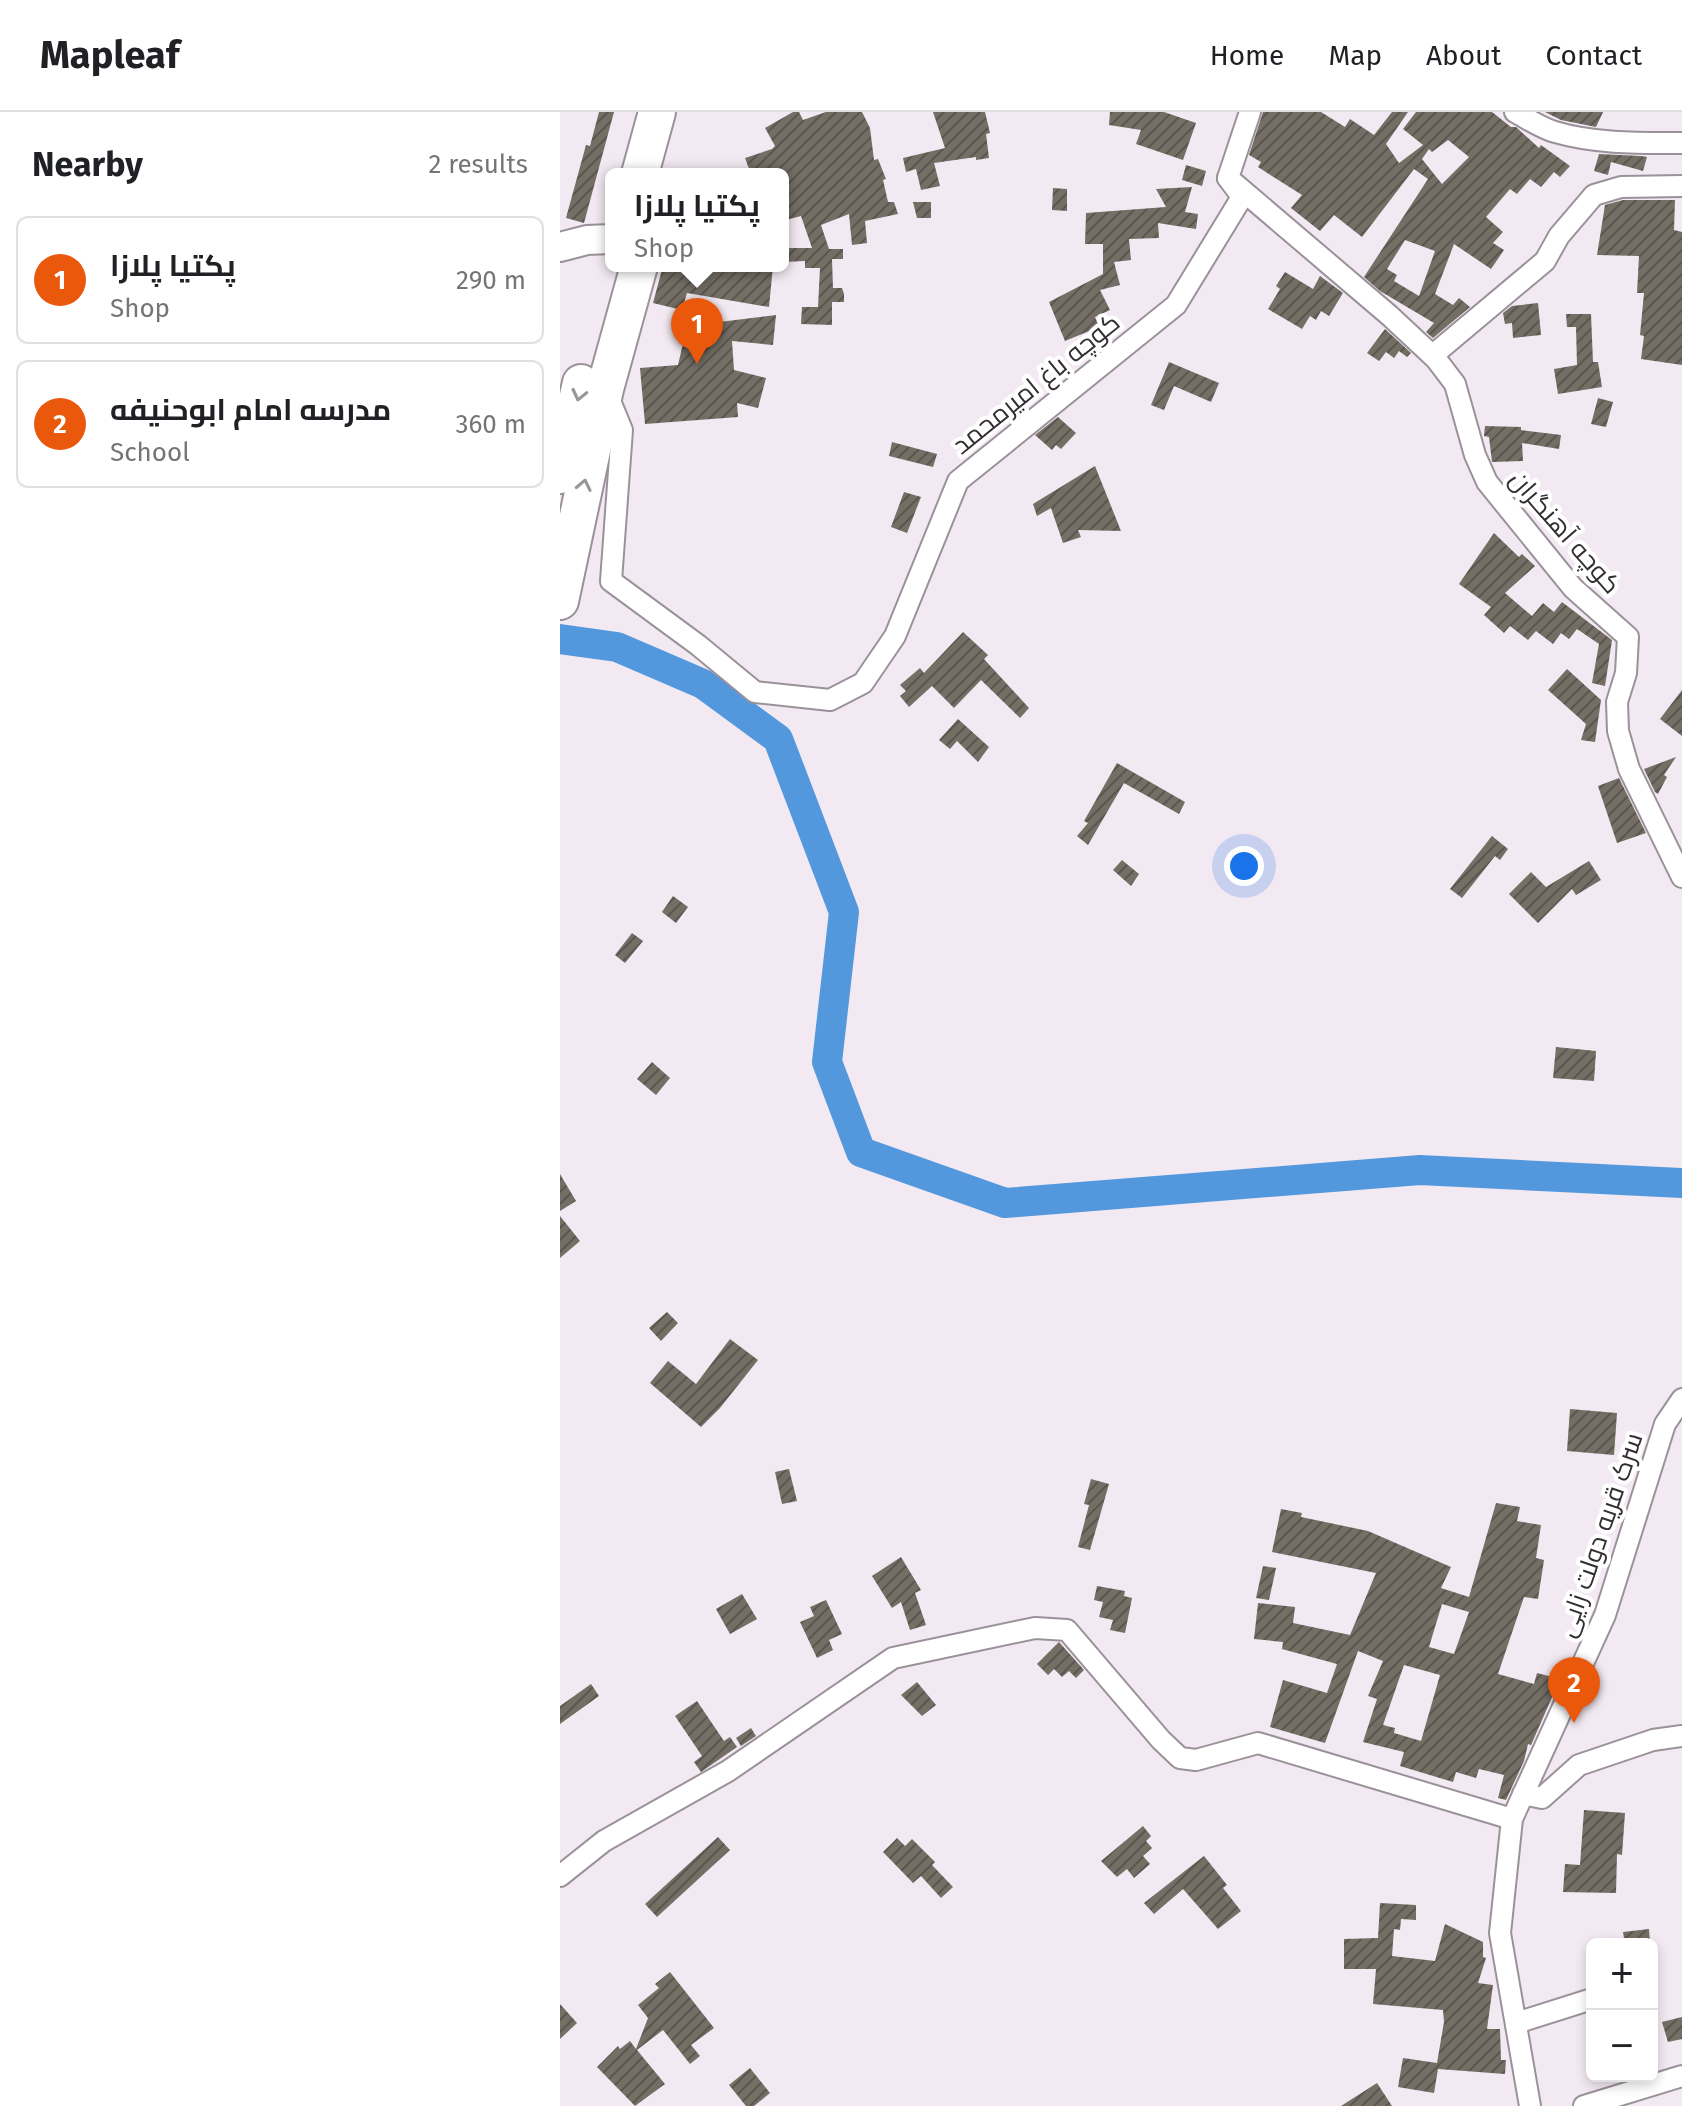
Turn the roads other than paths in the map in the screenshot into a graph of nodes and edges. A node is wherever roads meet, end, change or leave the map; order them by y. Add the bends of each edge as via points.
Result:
1 (657, 112) edge
2 (679, 112) edge
3 (1250, 112) edge
4 (1515, 112) edge
5 (1682, 143) edge
6 (642, 168) edge
7 (665, 168) edge
8 (1228, 178) junction
9 (1682, 186) edge
10 (605, 239) edge
11 (560, 247) edge
12 (613, 272) edge
13 (637, 272) edge
14 (1433, 355) junction
15 (605, 389) junction
16 (560, 475) edge
17 (560, 601) edge
18 (1662, 832) junction
19 (1682, 849) edge
20 (1682, 877) edge
21 (1682, 1399) edge
22 (1682, 1736) edge
23 (1523, 1794) junction
24 (1512, 1819) junction
25 (560, 1876) edge
26 (1586, 2001) edge
27 (1516, 2023) junction
28 (1682, 2076) edge
29 (1530, 2106) edge
30 (1584, 2106) edge

1 - 6 highway
2 - 7 highway
3 - 8 street
4 - 5 street via 1552,132 1630,143
8 - 14 street, کوچه آهنگران
8 - 15 street, کوچه باغ امیرمحمد via 1242,197 1176,305 958,481 895,636 863,683 830,700 755,692 611,581 622,430
9 - 14 street via 1621,187 1594,195 1545,261
10 - 11 street
12 -> 16 highway
13 - 15 highway
14 - 18 street, کوچه آهنگران via 1455,384 1487,482 1573,588 1628,637 1626,673 1617,702 1618,731 1629,769
17 -> 15 highway
18 - 19 street
18 - 20 street, کوچه آهنگران
21 - 23 street, سرک قریه دولت زایی via 1665,1424 1605,1615
22 - 23 street via 1653,1740 1579,1765 1542,1798
23 - 24 street, سرک قریه دولت زایی
24 - 25 street via 1258,1743 1196,1760 1180,1758 1067,1630 1035,1628 893,1658 728,1771 604,1841
24 - 27 street, سرک قریه دولت زایی via 1500,1933
26 - 27 street
27 - 29 street, سرک قریه دولت زایی
28 - 30 street

